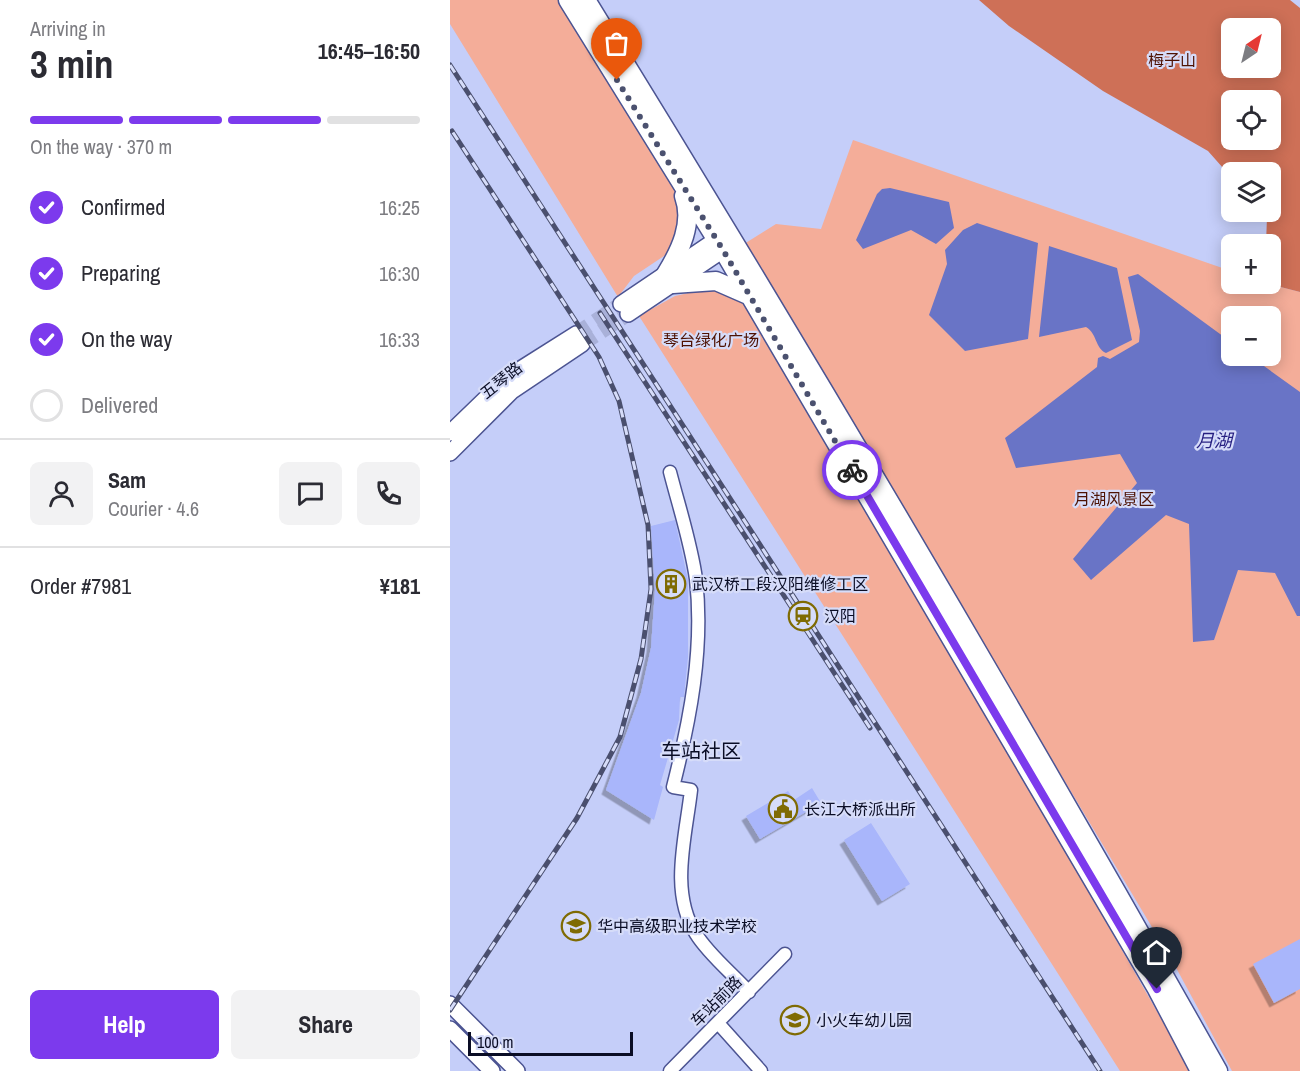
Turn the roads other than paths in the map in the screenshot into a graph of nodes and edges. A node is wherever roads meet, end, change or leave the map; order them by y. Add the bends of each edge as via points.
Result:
1 (568, 0) edge
2 (586, 0) edge
3 (679, 180) junction
4 (726, 241) junction
5 (669, 279) junction
6 (748, 295) junction
7 (624, 309) tunnel mouth
8 (450, 433) edge
9 (450, 453) edge
10 (670, 472) dead end
11 (785, 954) dead end
12 (749, 992) junction
13 (450, 1004) edge
14 (718, 1023) junction
15 (450, 1029) edge
16 (492, 1071) edge
17 (517, 1071) edge
18 (670, 1071) edge
19 (761, 1071) edge
20 (1200, 1071) edge
21 (1218, 1071) edge

1 - 3 highway
2 - 4 highway
3 - 4 highway
3 - 5 highway via 687,202 688,221
4 - 5 main road
4 - 6 highway
4 - 21 highway via 1070,810
5 - 6 highway via 716,281
5 - 7 main road
6 - 20 highway via 1146,969
8 - 9 main road, 五琴路 via 508,376 579,339 512,392
10 - 12 street via 693,564 698,652 686,737 673,787 691,790 681,886 684,909 696,935
11 - 12 street, 车站前路
12 - 14 street, 车站前路
13 - 17 main road
14 - 18 street, 车站前路
14 - 19 street
15 - 16 main road

